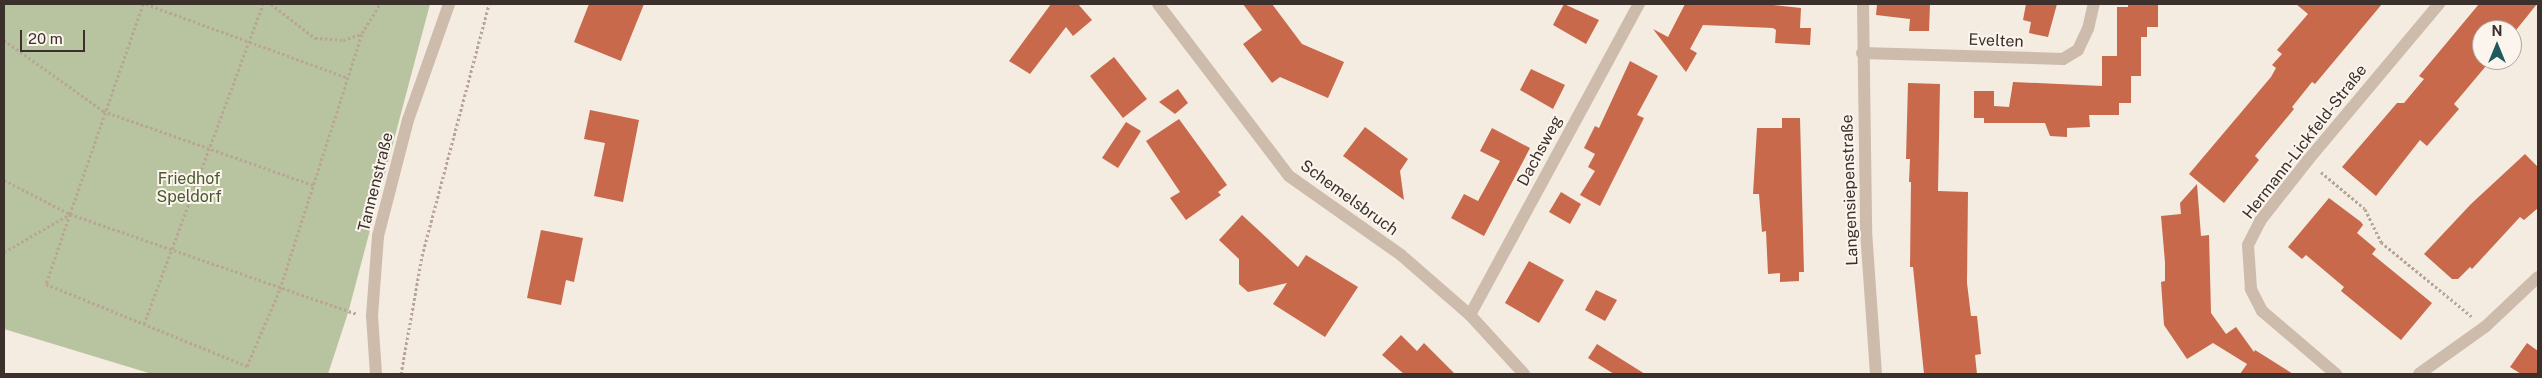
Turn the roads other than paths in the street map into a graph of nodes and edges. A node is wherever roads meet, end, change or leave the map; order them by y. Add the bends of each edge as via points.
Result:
1 (449, 4) edge
2 (1158, 4) edge
3 (1639, 4) edge
4 (1863, 4) edge
5 (2094, 4) edge
6 (2439, 4) edge
7 (1862, 53) junction
8 (2538, 277) edge
9 (1470, 315) junction
10 (376, 374) edge
11 (1524, 374) edge
12 (1876, 374) edge
13 (2336, 374) edge
14 (2419, 374) edge

1 - 10 street, Tannenstraße via 408,120 378,236 372,316
2 - 9 street, Schemelsbruch via 1289,176 1401,256
3 - 9 street, Dachsweg
4 - 7 street, Langensiepenstraße
5 - 7 street, Evelten via 2088,29 2078,50 2063,59
6 - 13 street, Hermann-Lickfeld-Straße via 2308,160 2260,221 2248,245 2251,289 2262,311
7 - 12 street, Langensiepenstraße via 1866,231
8 - 14 street via 2485,327
9 - 11 street, Schemelsbruch

